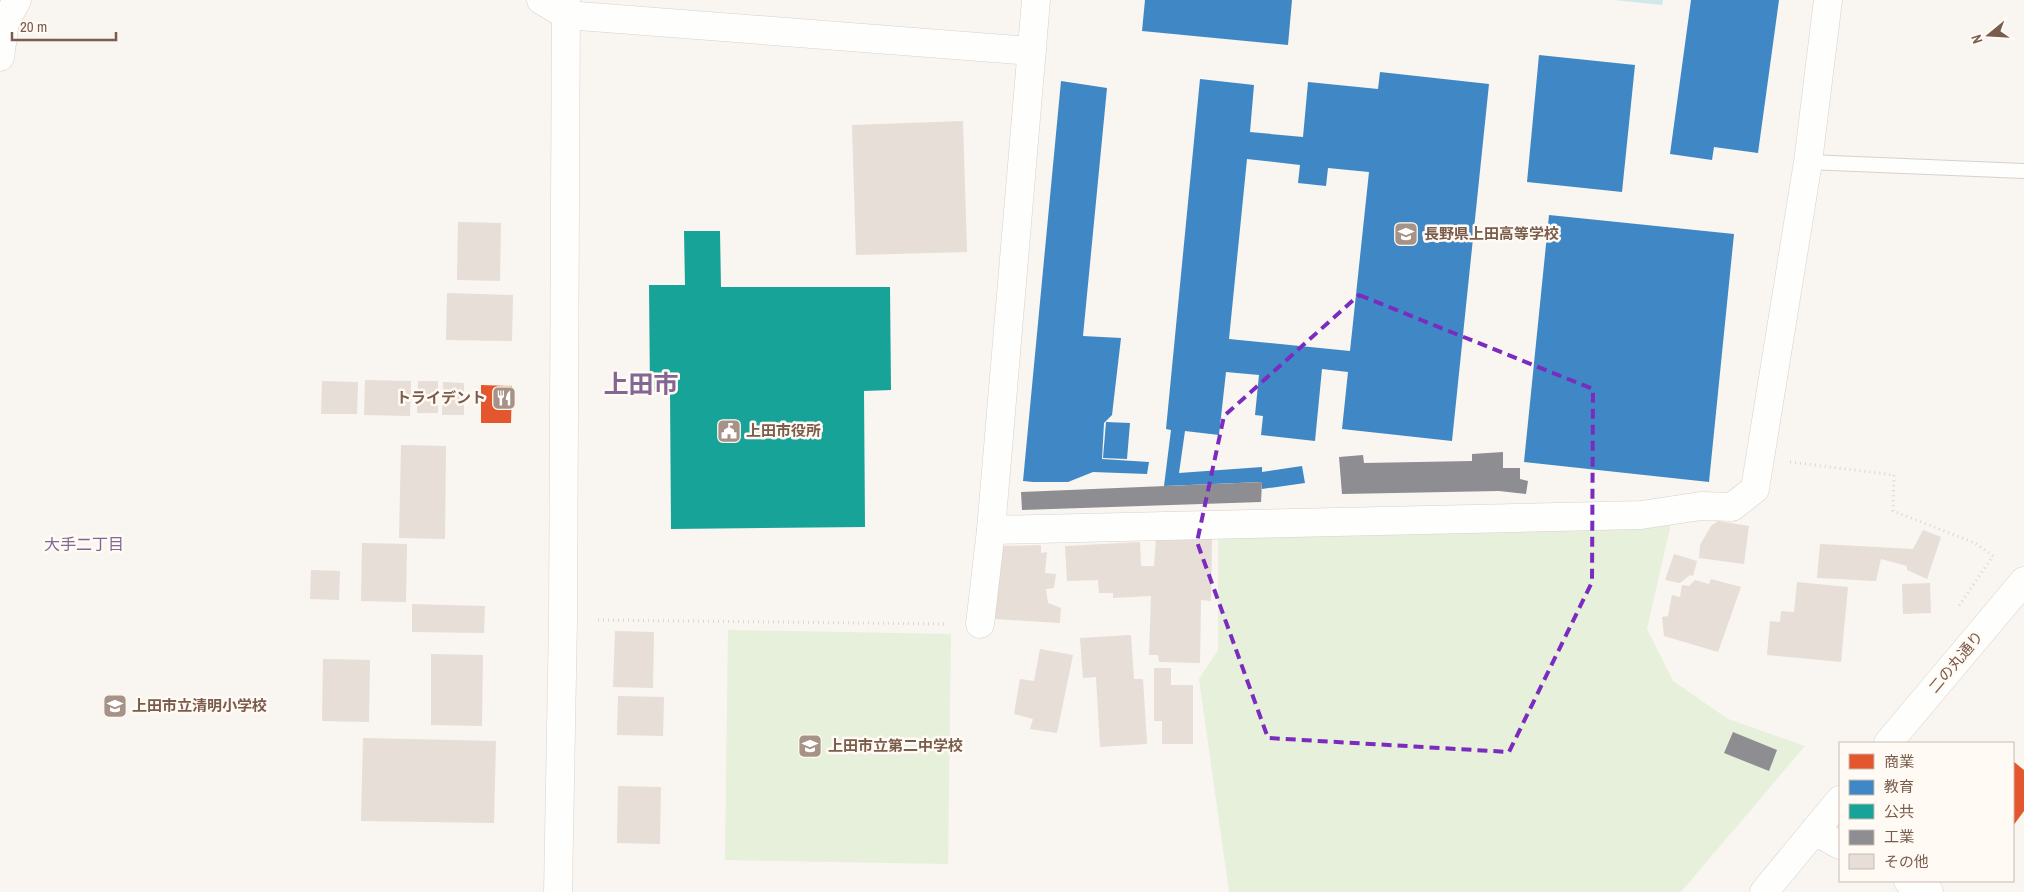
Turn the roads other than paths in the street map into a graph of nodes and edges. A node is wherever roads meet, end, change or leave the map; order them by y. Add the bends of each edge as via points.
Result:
1 (541, 0) edge
2 (1036, 0) edge
3 (1828, 0) edge
4 (566, 7) edge
5 (7, 14) edge
6 (1032, 51) junction
7 (0, 57) edge
8 (1808, 162) junction
9 (2024, 172) edge
10 (992, 530) junction
11 (2024, 581) edge
12 (980, 624) road end
13 (1889, 742) edge
14 (1839, 801) edge
15 (1814, 831) junction
16 (1839, 844) edge
17 (1910, 882) edge
18 (558, 892) edge
19 (1764, 892) edge
20 (1929, 892) edge

1 - 4 street
2 - 6 street
3 - 8 street
4 - 6 street
4 - 18 street
5 - 7 street
6 - 10 street
8 - 9 lane
8 - 10 street via 1755,489 1732,507 1701,506 1641,515
10 - 12 street
11 - 13 street, 二の丸通り
14 - 15 street
15 - 16 street
15 - 19 street
17 - 20 street

